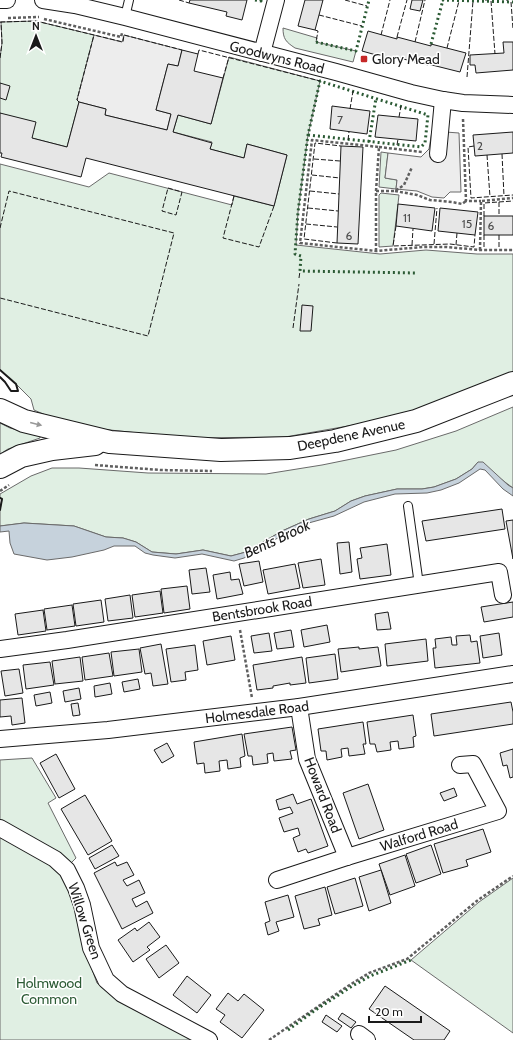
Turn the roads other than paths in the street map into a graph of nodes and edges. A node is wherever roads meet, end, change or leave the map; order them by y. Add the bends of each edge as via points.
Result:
1 (0, 0) edge
2 (7, 0) edge
3 (43, 0) edge
4 (129, 0) edge
5 (276, 0) edge
6 (125, 17) junction
7 (262, 53) junction
8 (443, 100) junction
9 (513, 105) edge
10 (438, 154) road end
11 (513, 383) edge
12 (0, 410) edge
13 (110, 442) junction
14 (0, 467) edge
15 (408, 506) dead end
16 (419, 585) junction
17 (503, 595) dead end
18 (0, 649) edge
19 (513, 674) edge
20 (299, 707) junction
21 (0, 739) edge
22 (460, 765) dead end
23 (0, 828) edge
24 (348, 857) junction
25 (277, 880) dead end
26 (209, 1040) edge

1 - 2 street
3 - 6 street, Goodwyns Road
4 - 6 lane
5 - 7 street
6 - 7 street, Goodwyns Road
7 - 8 street, Goodwyns Road
8 - 9 street, Goodwyns Road
8 - 10 street
11 - 13 highway, Deepdene Avenue via 416,421 328,442 290,448 221,450
12 -> 13 highway, Deepdene Avenue via 24,421
13 - 14 highway, Deepdene Avenue via 52,449 21,456
15 - 16 lane
16 - 17 street, Bentsbrook Road via 500,572
16 - 18 street, Bentsbrook Road
19 - 20 street, Holmesdale Road
20 - 21 street, Holmesdale Road via 108,730
20 - 24 street, Howard Road via 307,759
22 - 24 street, Walford Road via 473,764 498,811
23 - 26 street, Willow Green via 56,859 68,870 82,905 91,948 106,980 122,994
24 - 25 street, Walford Road

